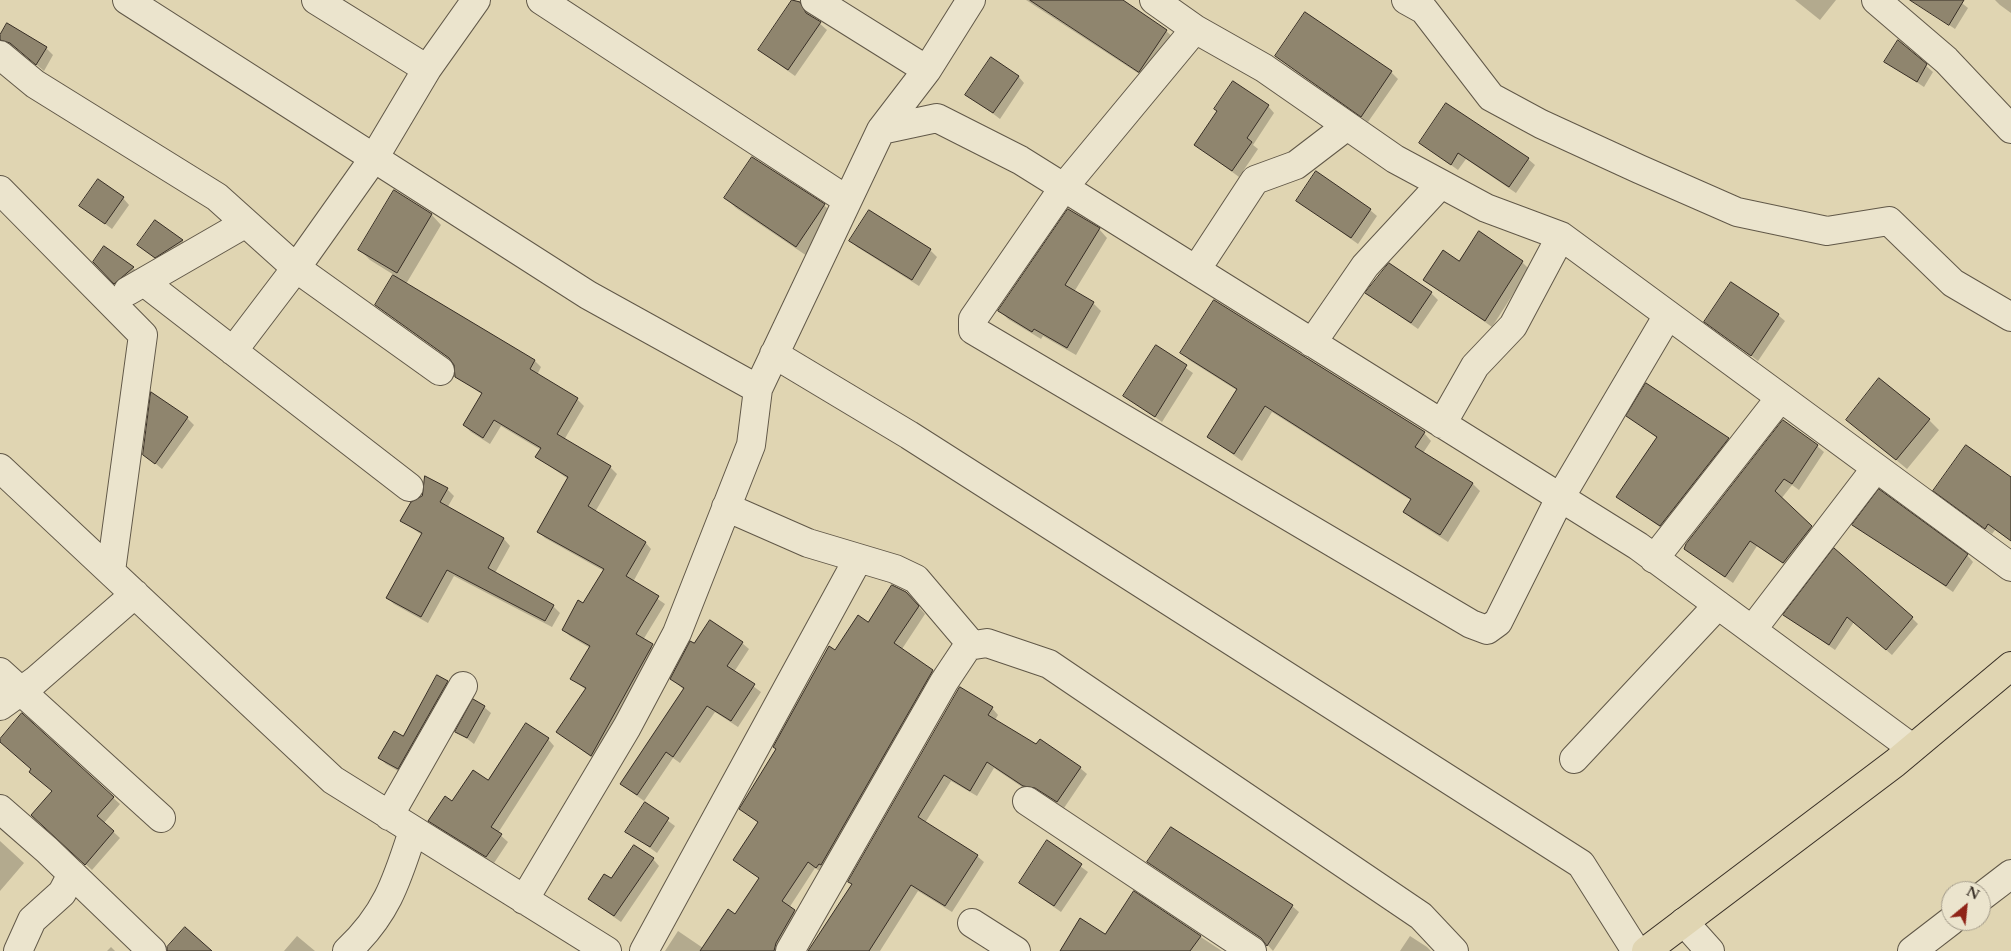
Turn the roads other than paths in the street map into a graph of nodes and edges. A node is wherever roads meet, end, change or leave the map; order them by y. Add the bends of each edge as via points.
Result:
1 (127, 0) edge
2 (316, 0) edge
3 (476, 0) edge
4 (541, 0) edge
5 (815, 0) edge
6 (972, 0) edge
7 (1154, 0) edge
8 (1406, 0) edge
9 (1876, 0) edge
10 (1195, 29) junction
11 (0, 55) edge
12 (427, 69) junction
13 (927, 70) junction
14 (1347, 126) junction
15 (2011, 129) edge
16 (881, 130) junction
17 (374, 158) junction
18 (1440, 185) junction
19 (1064, 187) junction
20 (0, 190) edge
21 (847, 200) junction
22 (246, 223) junction
23 (1561, 236) junction
24 (296, 268) junction
25 (1196, 270) junction
26 (144, 282) junction
27 (110, 302) junction
28 (1668, 315) junction
29 (2011, 317) edge
30 (1312, 342) junction
31 (233, 351) junction
32 (774, 354) junction
33 (440, 371) dead end
34 (758, 388) junction
35 (1780, 398) junction
36 (1442, 424) junction
37 (0, 468) edge
38 (1876, 468) junction
39 (408, 487) dead end
40 (1560, 498) junction
41 (726, 507) junction
42 (1654, 558) junction
43 (858, 559) junction
44 (2011, 567) edge
45 (111, 571) junction
46 (135, 594) junction
47 (1718, 605) junction
48 (1752, 630) junction
49 (972, 645) junction
50 (2011, 666) edge
51 (0, 672) edge
52 (463, 686) dead end
53 (10, 699) edge
54 (1912, 748) junction
55 (1574, 759) dead end
56 (1027, 802) dead end
57 (0, 809) edge
58 (389, 816) junction
59 (161, 818) dead end
60 (413, 831) junction
61 (72, 874) junction
62 (2011, 874) edge
63 (1991, 889) edge
64 (524, 900) junction
65 (1684, 922) junction
66 (972, 923) dead end
67 (1941, 929) edge
68 (18, 951) edge
69 (152, 951) edge
70 (348, 951) edge
71 (607, 951) edge
72 (644, 951) edge
73 (790, 951) edge
74 (1016, 951) edge
75 (1252, 951) edge
76 (1454, 951) edge
77 (1636, 951) edge
78 (1646, 951) edge
79 (1710, 951) edge
80 (1912, 951) edge

1 - 17 street
2 - 12 street
3 - 12 street
4 - 21 street
5 - 13 street
6 - 13 street
7 - 10 street
8 - 29 street via 1424,10 1491,98 1541,124 1737,212 1828,231 1889,221 1954,283
9 - 15 street via 1946,60
10 - 14 street via 1264,68
10 - 19 street
11 - 22 street via 35,84 217,197
12 - 17 street
13 - 16 street
14 - 18 street
14 - 25 street via 1296,165 1255,180
16 - 19 street via 937,118 1020,160
16 - 21 street
17 - 24 street
17 - 34 street via 588,295
18 - 23 street via 1486,208
18 - 30 street via 1365,266
19 - 25 street
19 - 40 street via 973,319 973,330 985,338 1471,624 1487,630 1498,622
20 - 27 street
21 - 32 street
22 - 24 street
22 - 26 street
23 - 28 street
23 - 36 street via 1513,326 1475,366
24 - 31 street
24 - 33 street
25 - 30 street
26 - 27 street
26 - 31 street
27 - 45 street via 143,335
28 - 35 street
28 - 40 street
30 - 36 street
31 - 39 street
32 - 34 street
32 - 77 street via 909,434 1581,864
34 - 41 street via 751,445
35 - 38 street
35 - 42 street
36 - 40 street
37 - 45 street
38 - 44 street
38 - 48 street
40 - 42 street
41 - 43 street via 808,543
41 - 64 street via 677,633 627,727
42 - 47 street
43 - 49 street via 896,569 916,579
43 - 72 street
45 - 46 street
46 - 53 street
46 - 58 street via 333,780
47 - 48 street
47 - 55 street
48 - 54 street
49 - 73 street via 968,646 944,682
49 - 76 street via 987,643 1050,664 1421,916
50 - 54 main road
51 - 53 street
52 - 58 street
53 - 59 street
54 - 65 main road
56 - 75 street
57 - 61 street
58 - 60 street
60 - 64 street
60 - 70 street via 385,906 367,933
61 - 68 street via 62,892 32,920
61 - 69 street
62 - 63 street
64 - 71 street
65 - 78 main road
65 - 79 street
66 - 74 street
67 - 80 street

